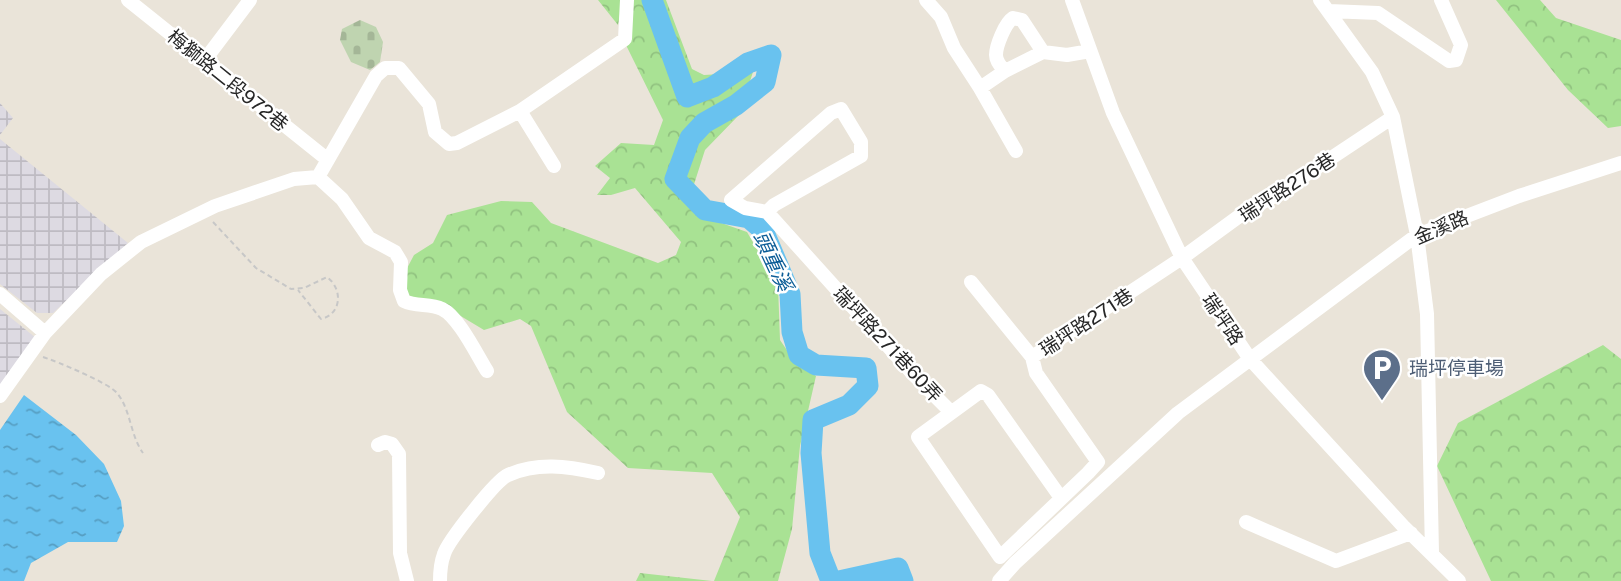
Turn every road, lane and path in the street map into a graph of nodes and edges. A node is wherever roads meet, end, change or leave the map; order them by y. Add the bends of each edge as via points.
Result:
1 (128, 0) edge
2 (250, 0) edge
3 (627, 0) edge
4 (926, 0) edge
5 (1072, 0) edge
6 (1441, 0) edge
7 (1324, 6) edge
8 (1090, 51) junction
9 (1043, 52) junction
10 (204, 61) junction
11 (1005, 71) junction
12 (980, 88) junction
13 (520, 111) junction
14 (1393, 117) junction
15 (1016, 151) dead end
16 (328, 160) junction
17 (1621, 163) edge
18 (554, 166) dead end
19 (318, 177) junction
20 (203, 211) junction
21 (767, 212) junction
22 (1417, 235) junction
23 (1182, 258) junction
24 (971, 282) dead end
25 (298, 290) junction
26 (0, 294) edge
27 (45, 333) junction
28 (32, 354) junction
29 (1032, 357) junction
30 (1250, 359) junction
31 (487, 371) dead end
32 (0, 397) edge
33 (951, 412) junction
34 (378, 445) dead end
35 (143, 453) dead end
36 (598, 473) dead end
37 (1061, 498) junction
38 (1247, 522) dead end
39 (1411, 533) junction
40 (1432, 553) junction
41 (407, 581) edge
42 (440, 581) edge
43 (999, 581) edge
44 (1459, 581) edge

1 - 10 street, 梅獅路二段972巷
2 - 10 street
3 - 13 street via 625,39
4 - 12 street
5 - 8 street, 瑞坪路
6 - 7 street via 1461,45 1456,60 1449,61 1378,13
7 - 14 street via 1371,72
8 - 9 street via 1067,55
8 - 23 street, 瑞坪路 via 1113,113
9 - 11 street
9 - 11 street via 1022,20 1013,18 1006,22 996,56
10 - 16 street, 梅獅路二段972巷
11 - 12 street
12 - 15 street
13 - 16 street via 449,144 435,132 429,104 399,68 386,68 376,76
13 - 18 street
14 - 22 street
14 - 23 street, 瑞坪路276巷
16 - 19 street
17 - 22 street, 金溪路
19 - 20 street via 294,179
19 - 31 street via 342,199 369,238 395,252 401,262 404,301 435,306 449,314
20 - 25 path via 256,268
20 - 27 street via 141,242 101,274
21 - 21 street via 862,156 861,142 841,109 731,200
21 - 33 street, 瑞坪路271巷60弄
22 - 30 street, 金溪路
22 - 40 street via 1427,314
23 - 29 street, 瑞坪路271巷
23 - 30 street, 瑞坪路
24 - 29 street
25 - 25 path via 327,277 339,295 335,309 321,319
26 - 27 street
27 - 28 street
28 - 32 street
28 - 35 path via 62,363 116,392
29 - 37 street, 瑞坪路271巷 via 1036,373 1098,462
30 - 39 street, 瑞坪路
30 - 43 street, 金溪路 via 1178,413
33 - 37 street, 瑞坪路271巷60弄 via 981,391 988,395
33 - 37 street via 918,437 1000,557
34 - 41 street via 392,444 399,454 400,553
36 - 42 street via 565,465 505,475 444,553
38 - 39 street via 1336,561
39 - 40 street, 瑞坪路
40 - 44 street, 瑞坪路

